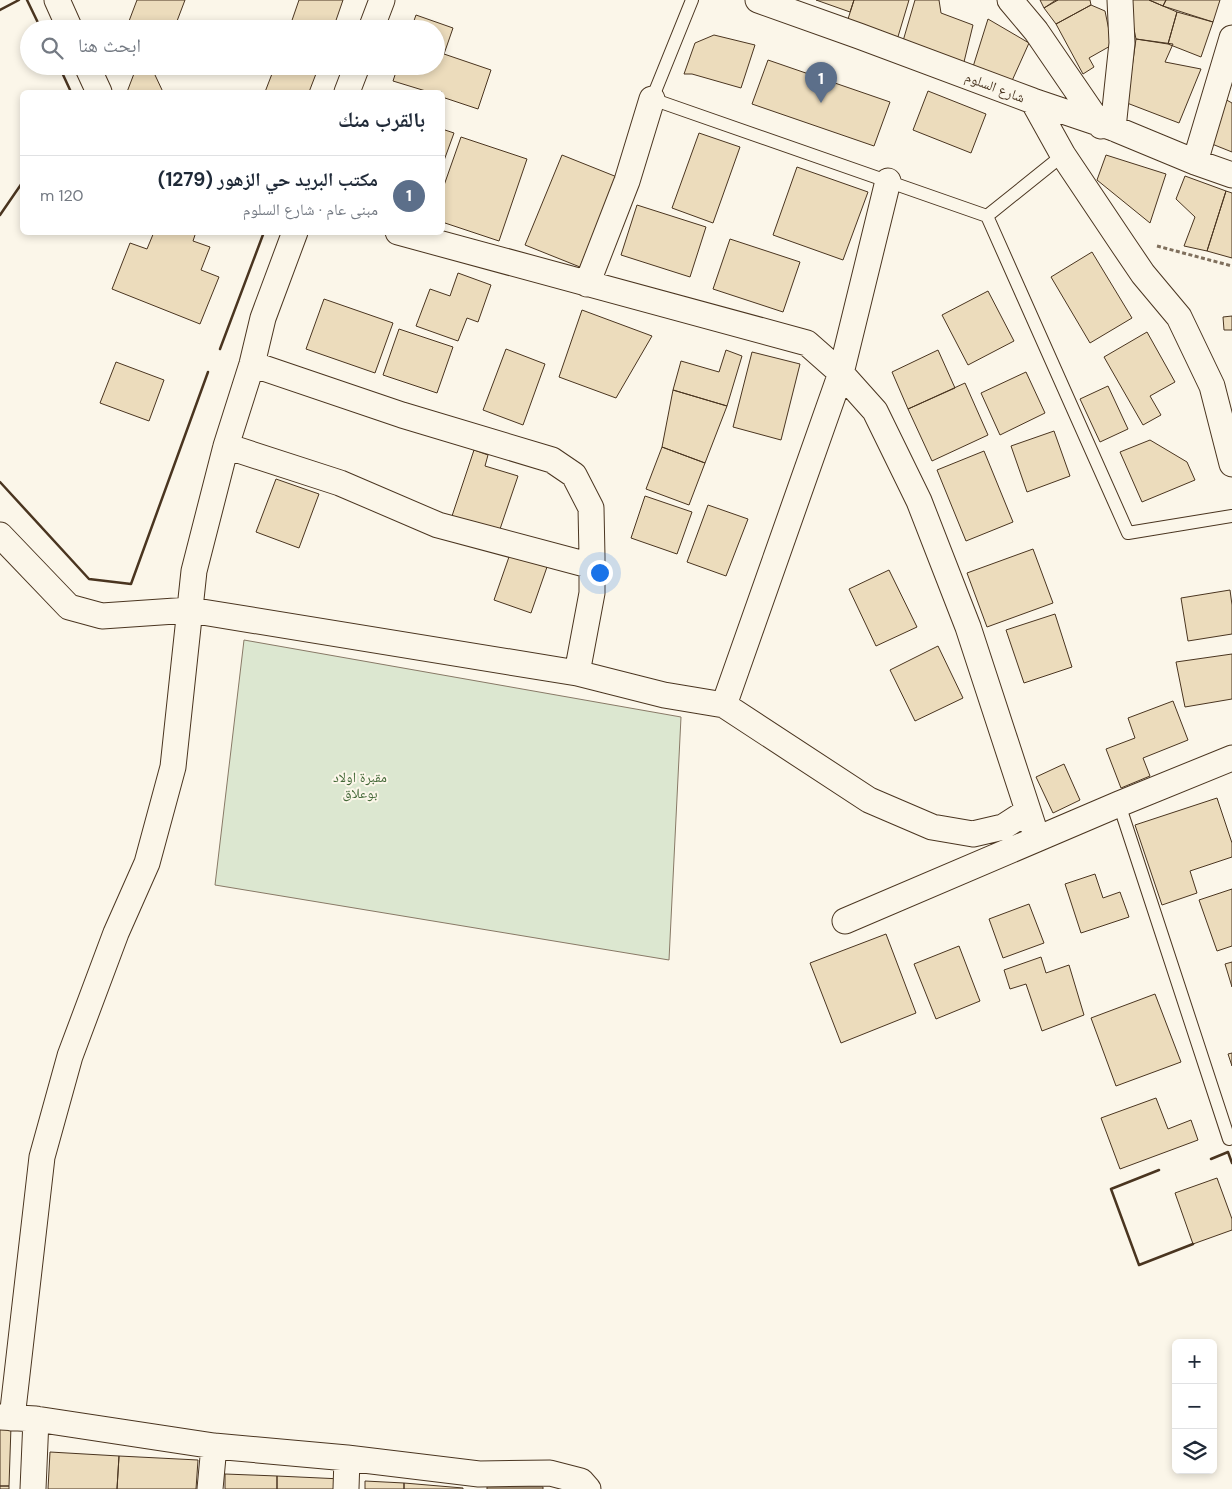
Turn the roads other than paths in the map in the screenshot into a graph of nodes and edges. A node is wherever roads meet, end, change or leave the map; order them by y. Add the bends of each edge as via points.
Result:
1 (57, 0) edge
2 (382, 0) edge
3 (692, 0) edge
4 (758, 0) edge
5 (1010, 0) edge
6 (1120, 0) edge
7 (66, 20) edge
8 (374, 20) edge
9 (1232, 38) edge
10 (91, 75) edge
11 (354, 75) edge
12 (98, 90) edge
13 (348, 90) edge
14 (652, 99) junction
15 (1033, 101) junction
16 (1107, 127) junction
17 (1063, 155) junction
18 (1195, 162) junction
19 (1232, 175) edge
20 (888, 181) junction
21 (987, 216) junction
22 (294, 235) edge
23 (409, 235) edge
24 (587, 284) junction
25 (252, 364) junction
26 (840, 373) junction
27 (226, 446) junction
28 (1232, 464) edge
29 (1232, 516) edge
30 (0, 535) edge
31 (592, 566) junction
32 (190, 610) junction
33 (577, 673) junction
34 (724, 705) junction
35 (1232, 758) edge
36 (1119, 804) junction
37 (1028, 811) junction
38 (1037, 838) junction
39 (845, 921) dead end
40 (1229, 1139) dead end
41 (6, 1418) edge
42 (36, 1419) junction
43 (214, 1446) junction
44 (347, 1458) junction
45 (479, 1481) edge
46 (33, 1489) edge
47 (210, 1489) edge
48 (346, 1489) edge
49 (588, 1489) edge

1 - 7 street
2 - 8 street
3 - 14 lane
4 - 15 street, شارع السلوم
5 - 16 street
6 - 16 street via 1122,43
9 - 18 street
10 - 12 street
11 - 13 street
14 - 20 lane
14 - 24 street via 627,181
15 - 16 street, شارع السلوم
15 - 17 street
16 - 18 street, شارع السلوم
17 - 21 lane
17 - 28 street via 1143,274 1179,317 1212,386
18 - 19 street, شارع السلوم
20 - 21 lane
20 - 26 street
21 - 29 lane via 1128,533
22 - 25 street via 263,318
23 - 24 street
24 - 26 street via 807,343
25 - 27 street
25 - 31 street via 402,415 552,460 574,475 591,508
26 - 34 street
26 - 37 street via 875,411 919,501 968,627
27 - 31 street via 340,483 438,525
27 - 32 street via 194,571
30 - 32 street via 69,607 102,616
31 - 33 street via 592,594
32 - 33 street
32 - 41 street via 173,767 147,863 116,933 70,1056 42,1157
33 - 34 street via 664,695
34 - 37 street via 869,800 932,827 973,834 1003,827
35 - 36 street
36 - 38 street
36 - 40 lane
37 - 38 street
38 - 39 street
41 - 42 street
42 - 43 street
42 - 46 street
43 - 44 street
43 - 47 street
44 - 45 street
44 - 48 street
45 - 49 street via 550,1473 581,1481

